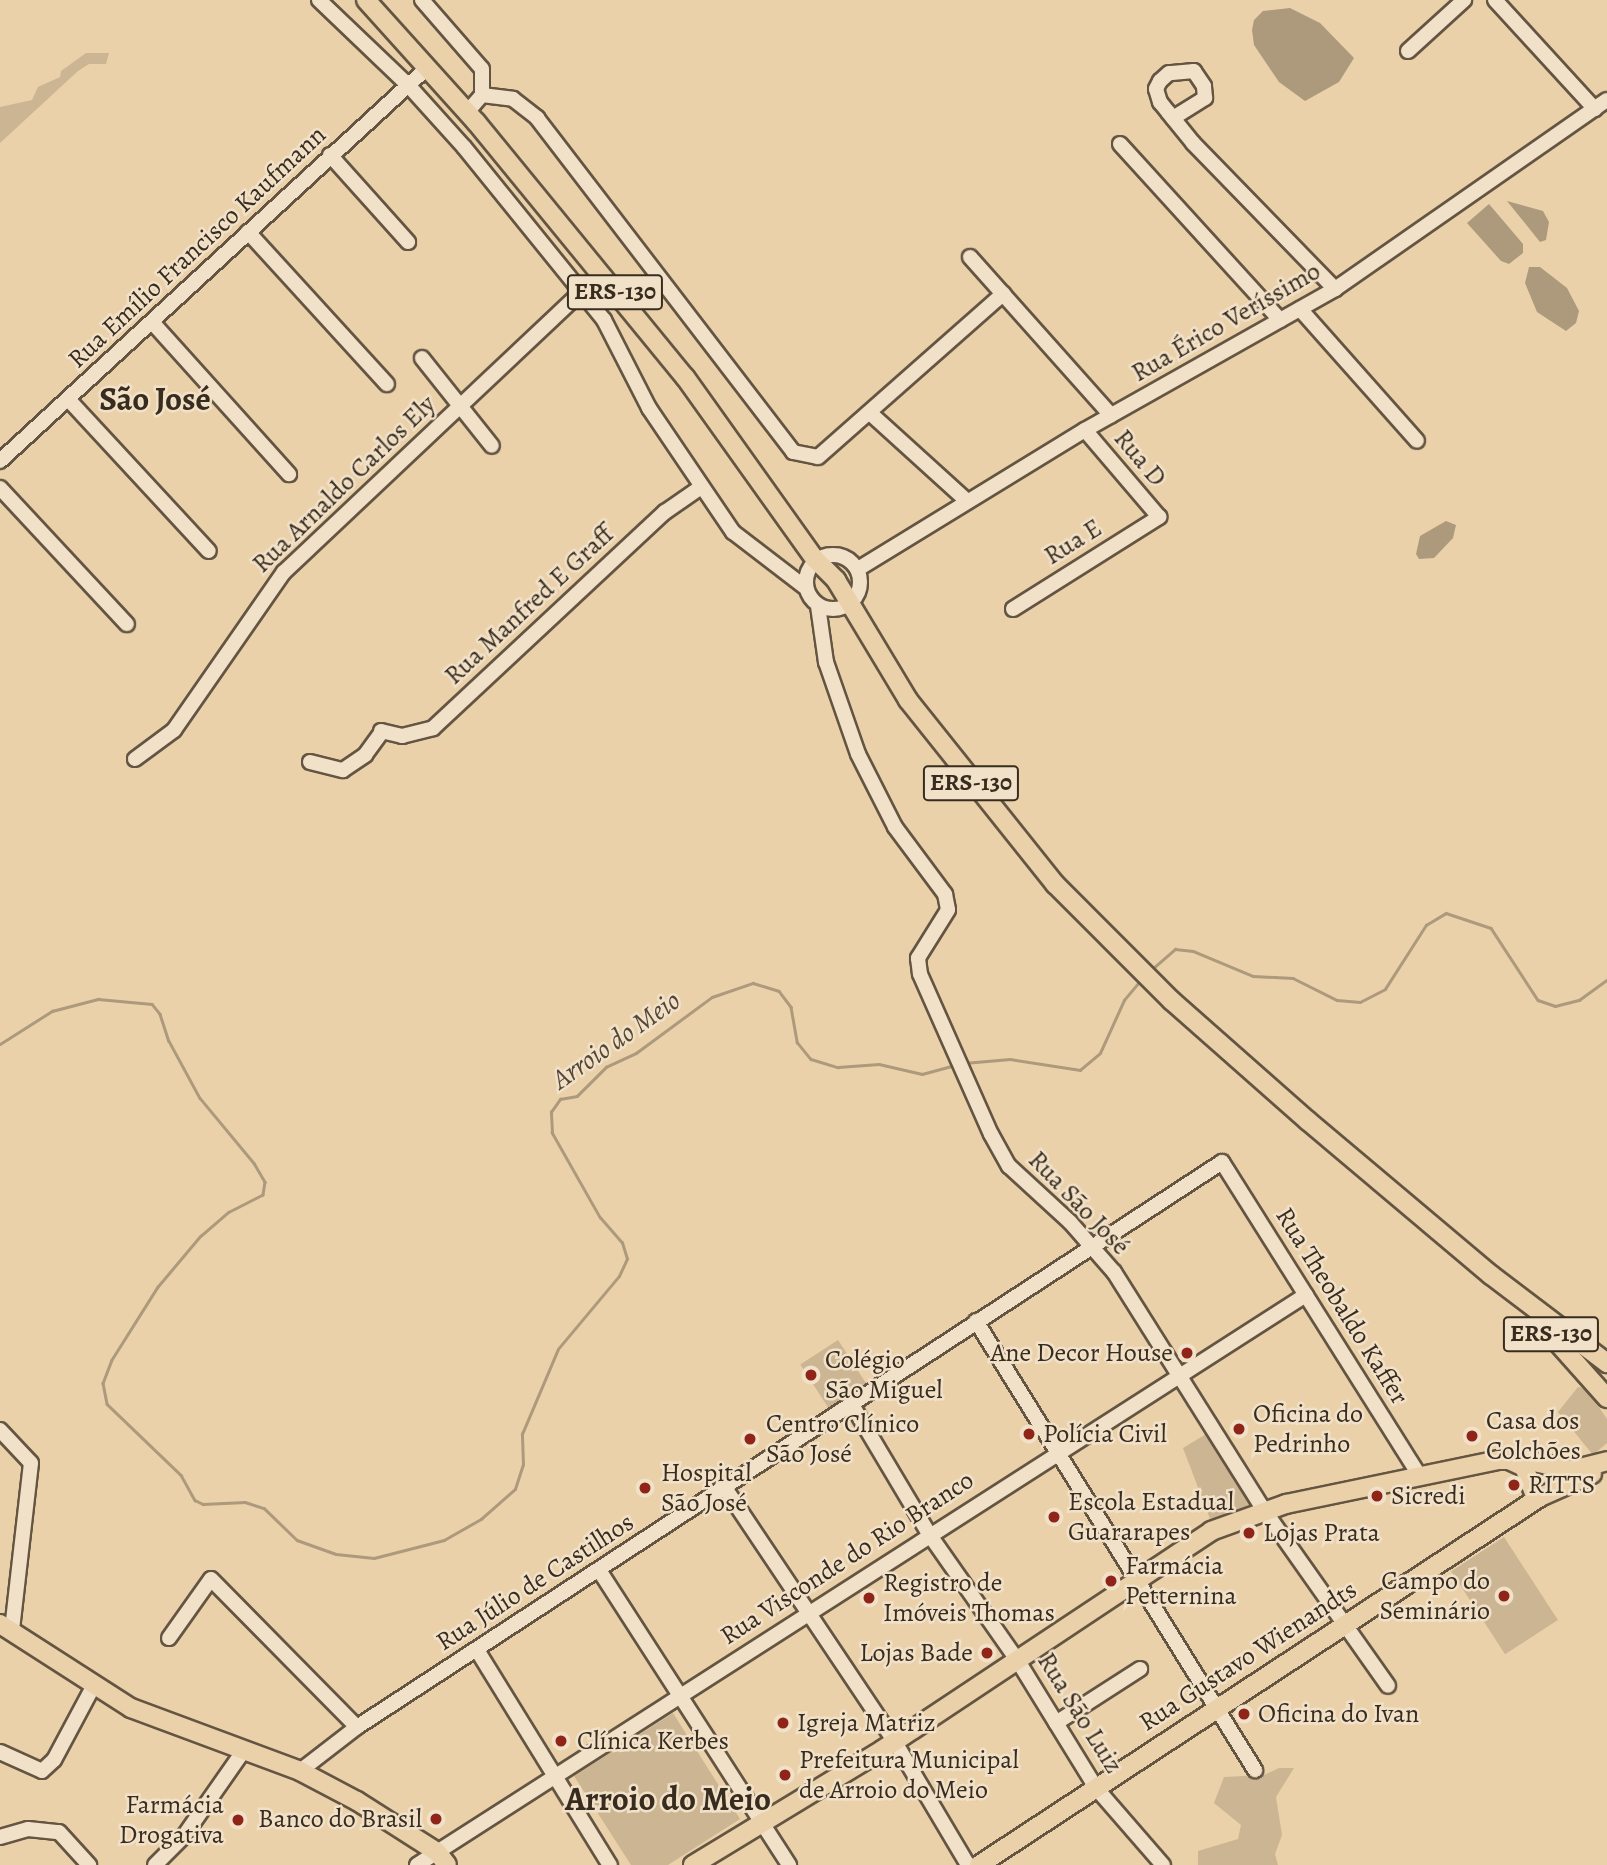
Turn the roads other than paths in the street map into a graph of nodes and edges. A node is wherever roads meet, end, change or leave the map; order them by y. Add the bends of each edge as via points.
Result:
1 (319, 0) edge
2 (366, 0) edge
3 (1464, 0) edge
4 (1495, 0) edge
5 (429, 2) edge
6 (1408, 51) dead end
7 (427, 68) junction
8 (482, 69) junction
9 (409, 86) junction
10 (482, 95) junction
11 (513, 99) junction
12 (1601, 104) edge
13 (467, 112) junction
14 (1173, 118) dead end
15 (1120, 144) dead end
16 (330, 155) junction
17 (248, 232) junction
18 (408, 242) dead end
19 (970, 257) dead end
20 (1335, 289) junction
21 (581, 292) junction
22 (1003, 294) junction
23 (1300, 309) junction
24 (1280, 320) junction
25 (152, 322) junction
26 (422, 358) dead end
27 (387, 384) dead end
28 (68, 399) junction
29 (460, 405) junction
30 (870, 413) junction
31 (1111, 415) junction
32 (1085, 430) junction
33 (1417, 441) dead end
34 (492, 446) dead end
35 (0, 461) edge
36 (289, 474) dead end
37 (701, 487) junction
38 (0, 488) edge
39 (967, 501) junction
40 (1159, 517) joint
41 (209, 551) dead end
42 (815, 559) junction
43 (858, 569) junction
44 (806, 588) junction
45 (818, 606) junction
46 (853, 606) junction
47 (1013, 609) dead end
48 (127, 624) dead end
49 (135, 759) dead end
50 (310, 762) dead end
51 (1222, 1162) joint
52 (1093, 1245) junction
53 (1490, 1275) junction
54 (1306, 1295) junction
55 (976, 1321) junction
56 (1607, 1363) edge
57 (1181, 1374) junction
58 (1607, 1398) edge
59 (851, 1403) junction
60 (0, 1430) edge
61 (1055, 1454) junction
62 (1509, 1460) junction
63 (1600, 1467) edge
64 (1420, 1476) junction
65 (725, 1488) junction
66 (1536, 1499) junction
67 (1264, 1510) junction
68 (929, 1534) junction
69 (599, 1570) junction
70 (1139, 1581) junction
71 (805, 1613) junction
72 (1341, 1625) junction
73 (6, 1628) edge
74 (169, 1638) dead end
75 (477, 1650) junction
76 (1018, 1661) junction
77 (1140, 1669) dead end
78 (94, 1685) junction
79 (1388, 1686) dead end
80 (679, 1697) junction
81 (1217, 1708) junction
82 (1056, 1723) junction
83 (357, 1727) junction
84 (895, 1742) junction
85 (0, 1752) edge
86 (242, 1753) junction
87 (1255, 1770) dead end
88 (300, 1771) junction
89 (553, 1778) junction
90 (1096, 1788) junction
91 (761, 1823) junction
92 (5, 1836) edge
93 (442, 1858) edge
94 (89, 1865) edge
95 (155, 1865) edge
96 (417, 1865) edge
97 (610, 1865) edge
98 (693, 1865) edge
99 (789, 1865) edge
100 (968, 1865) edge
101 (979, 1865) edge
102 (1163, 1865) edge

1 - 9 street
2 - 7 main road, ERS-130
3 - 6 street
4 - 12 street
5 - 8 street
7 - 9 street, Rua Emílio Francisco Kaufmann
7 - 13 main road, ERS-130
8 - 10 street
8 - 11 street
9 - 16 street, Rua Emílio Francisco Kaufmann
9 - 21 street
10 - 11 street
10 - 13 street
11 - 30 street via 537,118 793,452 818,457
12 - 20 street, Rua Érico Veríssimo
13 - 42 main road, ERS-130 via 685,377
14 - 20 street
15 - 24 street
16 - 17 street, Rua Emílio Francisco Kaufmann
16 - 18 street
17 - 25 street, Rua Emílio Francisco Kaufmann
17 - 27 street
19 - 22 street
20 - 23 street, Rua Érico Veríssimo
21 - 29 street, Rua Arnaldo Carlos Ely
21 - 37 street via 604,320 649,408
22 - 30 street
22 - 31 street
23 - 24 street, Rua Érico Veríssimo
23 - 33 street
24 - 31 street, Rua Érico Veríssimo
25 - 28 street, Rua Emílio Francisco Kaufmann
25 - 36 street
26 - 29 street
28 - 35 street, Rua Emílio Francisco Kaufmann
28 - 41 street
29 - 34 street
29 - 49 street, Rua Arnaldo Carlos Ely via 284,572 174,730
30 - 39 street
31 - 32 street, Rua Érico Veríssimo
32 - 39 street, Rua Érico Veríssimo
32 - 40 street, Rua D
37 - 44 street via 733,532
37 - 50 street, Rua Manfred E Graff via 666,512 433,729 402,736 382,731 365,755 344,770
38 - 48 street
39 - 43 street, Rua Érico Veríssimo
40 - 47 street, Rua E
42 - 43 street via 848,559
42 - 44 street
42 - 46 main road, ERS-130
43 - 46 street via 861,587
44 - 45 street
45 - 46 street
45 - 52 street, Rua São José via 826,662 858,754 895,827 945,894 948,910 918,958 919,974 1009,1166
46 - 53 main road, ERS-130 via 908,700 938,741 1017,842 1111,943 1171,1001
51 - 52 street, Rua Júlio de Castilhos
51 - 54 street, Rua Theobaldo Kaffer
52 - 55 street, Rua Júlio de Castilhos
52 - 57 street, Rua São José
53 - 56 main road, ERS-130
53 - 58 main road, ERS-130 via 1584,1366
54 - 57 street, Rua Visconde do Rio Branco
54 - 64 street, Rua Theobaldo Kaffer
55 - 59 street, Rua Júlio de Castilhos
55 - 61 street
57 - 61 street, Rua Visconde do Rio Branco
57 - 67 street, Rua São José
59 - 65 street, Rua Júlio de Castilhos
59 - 68 street, Rua São Luiz
60 - 73 street via 31,1463
61 - 68 street, Rua Visconde do Rio Branco
61 - 70 street
62 - 63 main road
62 - 64 main road
62 - 66 main road via 1524,1467
63 - 66 main road, Rua Gustavo Wienandts
64 - 67 main road
65 - 69 street, Rua Júlio de Castilhos
65 - 71 street
66 - 72 main road, Rua Gustavo Wienandts
67 - 70 main road via 1211,1531
67 - 72 street, Rua São José
68 - 71 street, Rua Visconde do Rio Branco
68 - 76 street, Rua São Luiz
69 - 75 street, Rua Júlio de Castilhos
69 - 80 street
70 - 76 main road
70 - 81 street
71 - 80 street, Rua Visconde do Rio Branco
71 - 84 street
72 - 79 street, Rua São José
72 - 81 main road, Rua Gustavo Wienandts
73 - 78 main road
74 - 83 street via 211,1579
75 - 83 street, Rua Júlio de Castilhos
75 - 89 street
76 - 82 street, Rua São Luiz
76 - 84 main road
77 - 82 street
78 - 85 street via 54,1760 41,1771
78 - 86 main road via 131,1708
80 - 89 street, Rua Visconde do Rio Branco
80 - 91 street
81 - 87 street
81 - 90 main road, Rua Gustavo Wienandts
82 - 90 street, Rua São Luiz
83 - 88 street, Rua Júlio de Castilhos
84 - 91 main road
84 - 100 street
86 - 88 main road
86 - 95 street via 184,1836
88 - 93 main road
89 - 93 street, Rua Visconde do Rio Branco
89 - 97 street
90 - 101 main road, Rua Gustavo Wienandts
90 - 102 street, Rua São Luiz
91 - 98 main road
91 - 99 street
92 - 94 street via 27,1829 59,1832
93 - 96 street, Rua Visconde do Rio Branco

